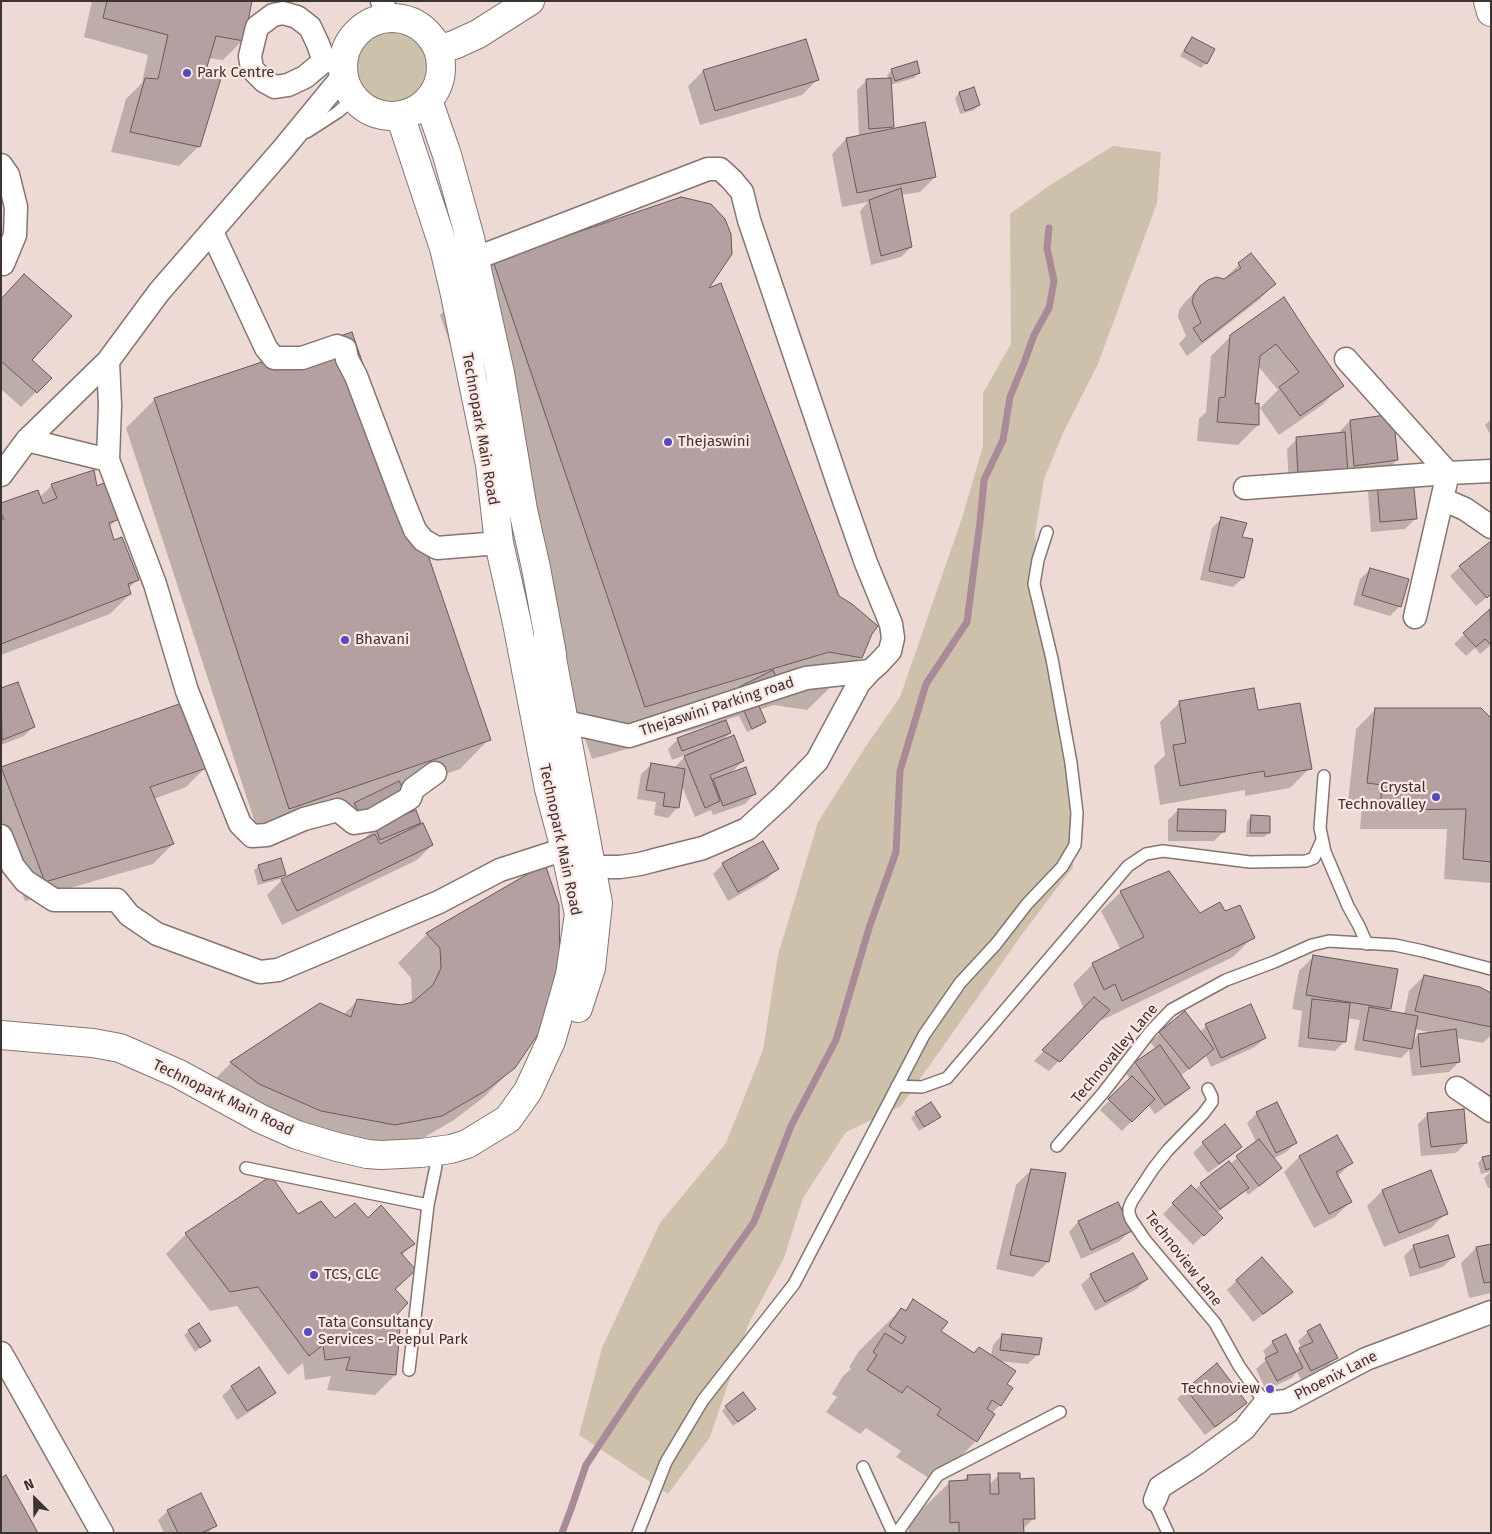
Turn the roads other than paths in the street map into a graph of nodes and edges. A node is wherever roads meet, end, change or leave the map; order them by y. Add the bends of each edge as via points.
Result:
1 (530, 1) edge
2 (1488, 1) edge
3 (385, 9) edge
4 (1491, 12) edge
5 (439, 49) junction
6 (341, 74) junction
7 (428, 100) junction
8 (400, 115) junction
9 (1, 165) edge
10 (212, 232) junction
11 (470, 238) junction
12 (3, 264) dead end
13 (1346, 360) dead end
14 (108, 361) junction
15 (27, 440) junction
16 (108, 460) junction
17 (1491, 471) edge
18 (1448, 473) junction
19 (1, 475) edge
20 (1245, 488) dead end
21 (1442, 499) junction
22 (1491, 527) edge
23 (1047, 532) dead end
24 (499, 543) junction
25 (1414, 617) dead end
26 (548, 637) junction
27 (870, 671) junction
28 (566, 722) junction
29 (436, 773) dead end
30 (1324, 776) dead end
31 (1, 836) edge
32 (1322, 840) junction
33 (565, 849) junction
34 (592, 867) junction
35 (598, 902) junction
36 (1367, 944) junction
37 (1491, 969) edge
38 (1, 1035) edge
39 (1, 1046) edge
40 (897, 1086) junction
41 (1457, 1088) dead end
42 (1208, 1089) dead end
43 (1491, 1111) edge
44 (1057, 1146) dead end
45 (436, 1166) junction
46 (246, 1168) dead end
47 (428, 1205) junction
48 (1491, 1312) edge
49 (1, 1353) edge
50 (409, 1370) dead end
51 (1265, 1403) junction
52 (1060, 1412) dead end
53 (863, 1467) dead end
54 (1155, 1500) joint
55 (102, 1533) edge
56 (638, 1533) edge
57 (892, 1533) edge
58 (897, 1533) edge
59 (1168, 1533) edge

1 - 5 street via 478,34
2 - 4 street
3 - 5 street via 424,28
3 - 6 street via 357,32 347,45
5 - 7 street via 442,73
6 - 8 street via 370,111 379,115
6 - 10 street via 283,149
7 - 8 street via 408,114
7 - 11 street, Technopark Main Road
8 - 24 street, Technopark Main Road via 450,273 490,465
9 - 12 street via 8,175 16,207 15,235
10 - 14 street via 159,292
10 - 24 street via 266,348 274,358 302,358 337,346 345,348 404,503 415,530 423,540 437,548
11 - 26 street, Technopark Main Road via 500,373
11 - 27 street via 479,257 708,169 720,169 732,180 742,192 852,524 891,624 893,638 890,650
13 - 18 street
14 - 15 street
14 - 16 street
15 - 16 street
15 - 19 street
16 - 29 street via 155,584 187,691 240,824 252,836 266,835 304,819 338,810 354,823 372,820 410,798 413,789
17 - 18 street
18 - 20 street
18 - 21 street
21 - 22 street via 1465,509
21 - 25 street
23 - 40 lane via 1034,584 1052,660 1078,813 1075,845 1062,867 960,983 924,1035
24 - 33 street, Technopark Main Road via 549,789
26 - 28 street, Technopark Main Road
26 - 35 street, Technopark Main Road
27 - 28 street, Thejaswini Parking road via 806,678 629,736
27 - 34 street via 859,683 817,761 747,829 703,848 659,860
28 - 34 street, Technopark Main Road
30 - 32 lane
31 - 33 street via 13,866 26,881 54,900 117,900 129,915 157,934 260,972 278,970 439,902 500,870
32 - 36 lane via 1324,852
32 - 40 lane via 1314,858 1306,861 1250,862 1162,851 1146,854 1128,866 946,1078 922,1087
33 - 38 street, Technopark Main Road via 579,914 570,975 551,1041 528,1091 508,1119 467,1144 421,1153 366,1154 297,1135 179,1074 120,1048 93,1042
34 - 35 street, Technopark Main Road
35 - 45 street, Technopark Main Road via 591,968 566,1049 535,1106 505,1141 466,1158
36 - 37 lane, Technovalley Lane via 1395,945
36 - 44 lane, Technovalley Lane via 1329,941 1312,945 1226,980 1171,1010
39 - 45 street, Technopark Main Road via 48,1048 119,1060 287,1146 337,1162
40 - 56 lane via 794,1284 702,1400 666,1462
41 - 43 street
42 - 51 lane, Technoview Lane via 1212,1102 1148,1176 1132,1201 1129,1213 1145,1240 1215,1323
45 - 47 lane
46 - 47 lane
47 - 50 lane
48 - 51 street, Phoenix Lane via 1366,1359 1287,1401
49 - 55 street
51 - 54 street via 1244,1429 1160,1487
52 - 58 lane via 938,1475
53 - 57 lane
54 - 59 lane

